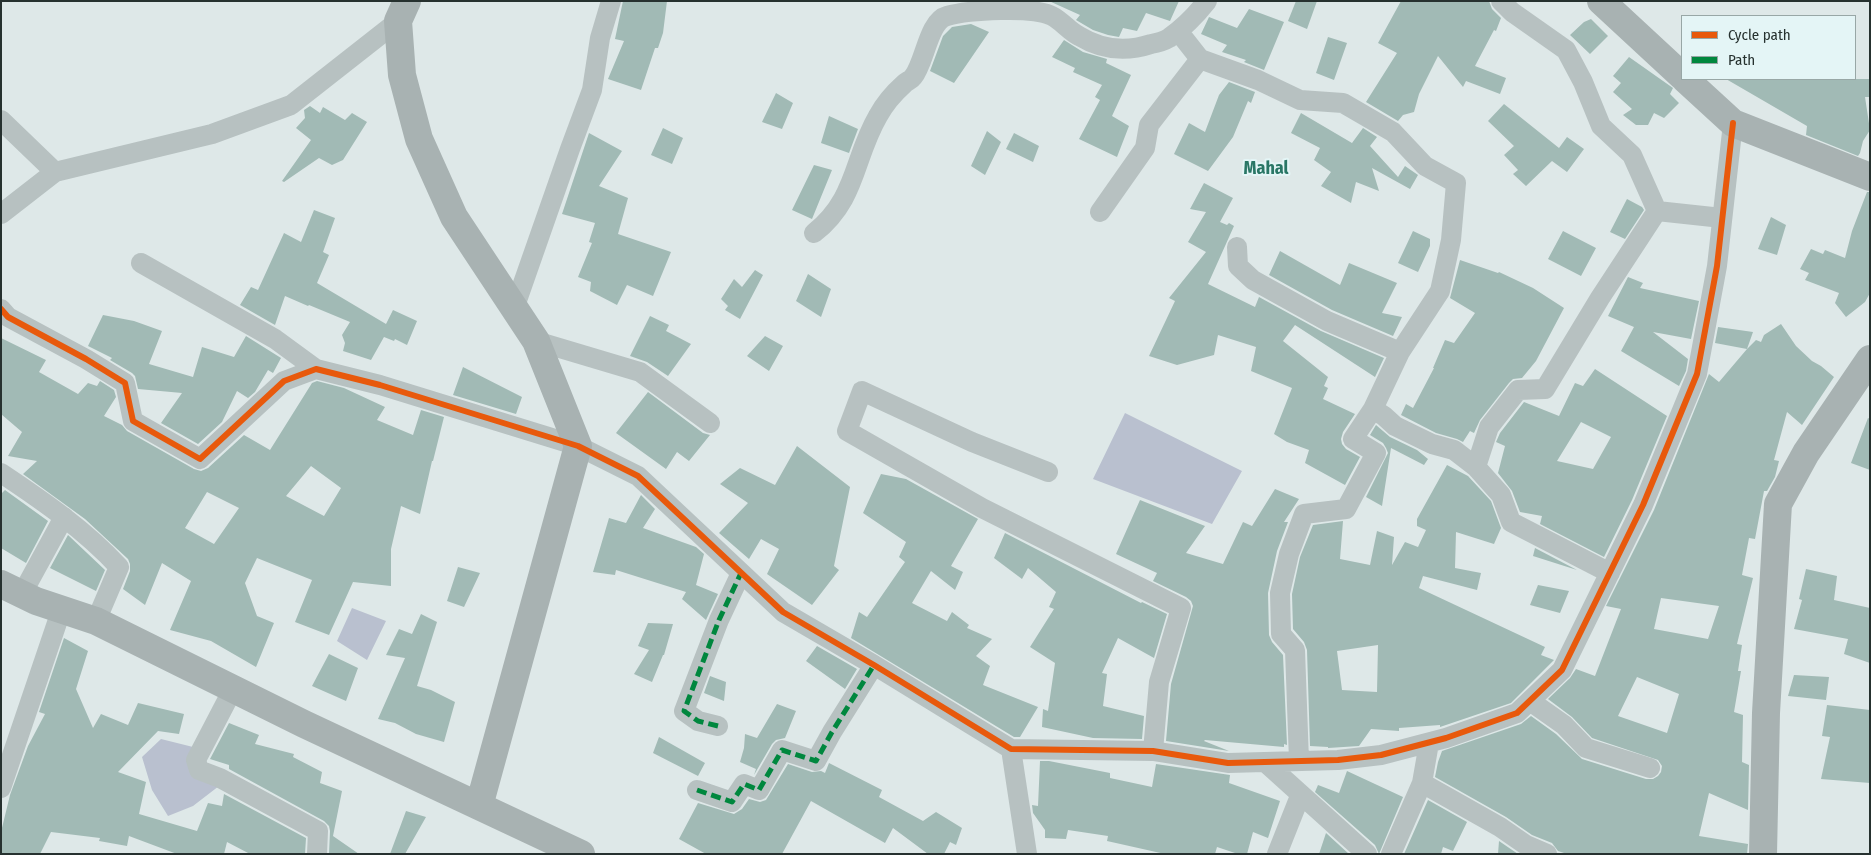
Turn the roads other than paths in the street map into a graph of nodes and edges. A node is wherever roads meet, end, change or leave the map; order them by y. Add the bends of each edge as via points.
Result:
1 (611, 1) edge
2 (1207, 1) edge
3 (1501, 1) edge
4 (1601, 1) edge
5 (403, 11) edge
6 (1178, 31) junction
7 (1200, 59) junction
8 (1681, 75) edge
9 (1686, 80) edge
10 (1, 120) edge
11 (1733, 123) junction
12 (55, 172) junction
13 (1870, 177) edge
14 (1657, 211) junction
15 (1100, 212) dead end
16 (1, 214) edge
17 (1722, 218) junction
18 (814, 233) dead end
19 (1237, 247) dead end
20 (141, 263) dead end
21 (1, 308) edge
22 (514, 308) junction
23 (536, 341) junction
24 (1400, 352) junction
25 (1870, 359) edge
26 (316, 369) junction
27 (1373, 409) junction
28 (710, 423) dead end
29 (578, 446) junction
30 (1476, 467) junction
31 (1048, 472) dead end
32 (1, 473) edge
33 (64, 517) junction
34 (741, 573) junction
35 (1610, 573) junction
36 (12, 589) edge
37 (61, 611) junction
38 (96, 621) junction
39 (874, 665) junction
40 (233, 689) junction
41 (1530, 701) junction
42 (718, 726) dead end
43 (1429, 743) junction
44 (1011, 749) junction
45 (1153, 751) junction
46 (1299, 761) junction
47 (1265, 762) junction
48 (1650, 768) dead end
49 (1422, 783) junction
50 (1, 788) edge
51 (697, 790) dead end
52 (1300, 796) junction
53 (479, 806) junction
54 (559, 849) edge
55 (317, 854) edge
56 (1027, 854) edge
57 (1277, 854) edge
58 (1367, 854) edge
59 (1391, 854) edge
60 (1548, 854) edge
61 (1763, 854) edge

1 - 22 street via 600,38 592,90
2 - 6 street
3 - 14 street via 1566,50 1601,126 1632,155
4 - 8 street
5 - 12 street via 291,105 212,134
5 - 22 street via 402,75 419,139 454,217
6 - 7 street
6 - 18 street via 1167,39 1135,50 1112,49 1080,37 1051,15 1027,10 974,11 945,16 932,31 914,76 903,84 878,115 840,206
7 - 15 street via 1149,125 1144,148
7 - 24 street via 1258,80 1300,100 1343,103 1393,132 1425,166 1456,183 1451,240 1440,291
9 - 11 street
10 - 12 street
11 - 13 street
11 - 17 street
12 - 16 street
14 - 17 street
14 - 30 street via 1546,389 1518,390 1489,427
17 - 35 street via 1717,266 1697,374 1643,505
19 - 24 street via 1238,266 1253,280 1327,321
20 - 26 street via 275,338
21 - 26 street via 8,317 125,383 133,420 200,459 284,381
22 - 23 street
23 - 28 street via 640,372
23 - 29 street
24 - 27 street
25 - 61 street via 1806,453 1778,504 1766,713
26 - 29 street via 380,385
27 - 30 street via 1395,426 1432,444 1454,450
27 - 46 street via 1353,439 1376,453 1346,508 1304,514 1289,554 1280,593 1281,634 1295,650
29 - 34 street via 638,476
29 - 53 street
30 - 35 street via 1501,495 1511,522
31 - 45 street via 972,442 862,391 847,431 982,508 1182,608 1158,682
32 - 33 street
33 - 36 street
33 - 38 street via 119,567
34 - 39 street via 783,612
34 - 42 street via 684,711 698,721
35 - 41 street via 1562,670
36 - 37 street
37 - 38 street
37 - 50 street
38 - 40 street
39 - 44 street
39 - 51 street via 816,761 782,750 759,790 744,784 732,802
40 - 53 street
40 - 55 street via 196,760 199,770 318,831
41 - 43 street via 1517,713
41 - 48 street via 1564,725 1586,748
43 - 46 street via 1380,755
43 - 49 street
44 - 45 street
44 - 56 street
45 - 47 street via 1228,763
46 - 47 street
47 - 52 street
49 - 59 street
49 - 60 street via 1500,827 1526,846
52 - 57 street
52 - 58 street
53 - 54 street

